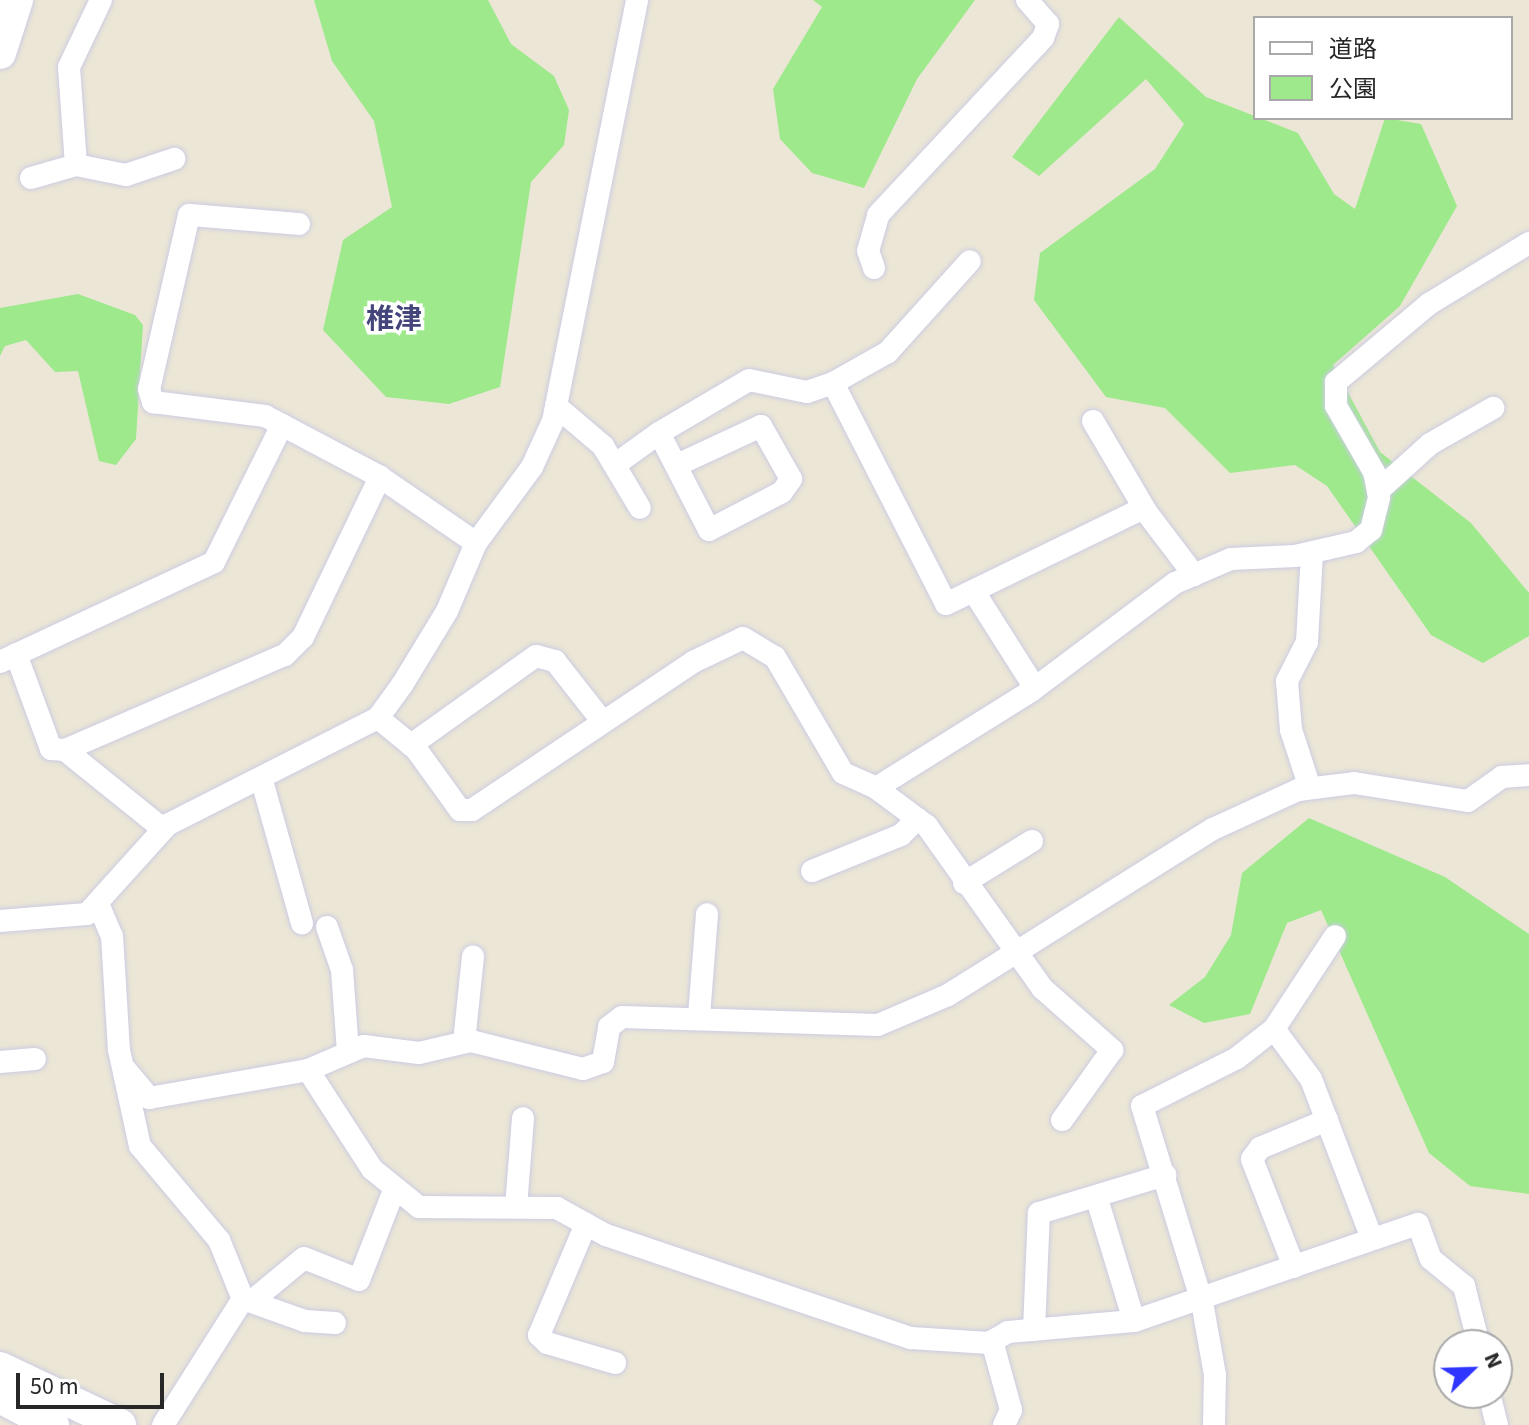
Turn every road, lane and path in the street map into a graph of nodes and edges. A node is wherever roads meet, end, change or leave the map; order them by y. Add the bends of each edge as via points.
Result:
1 (17, 0) edge
2 (101, 0) edge
3 (637, 0) edge
4 (1027, 0) edge
5 (0, 53) edge
6 (174, 159) dead end
7 (76, 165) junction
8 (31, 178) dead end
9 (299, 224) dead end
10 (1529, 243) edge
11 (970, 261) dead end
12 (874, 268) dead end
13 (833, 383) junction
14 (556, 406) junction
15 (1493, 408) dead end
16 (1093, 421) dead end
17 (282, 425) junction
18 (659, 433) junction
19 (616, 464) junction
20 (677, 465) junction
21 (380, 477) junction
22 (1378, 491) junction
23 (640, 508) dead end
24 (1144, 508) junction
25 (476, 543) junction
26 (1312, 552) junction
27 (1194, 575) junction
28 (976, 595) junction
29 (8, 658) edge
30 (1035, 688) junction
31 (378, 718) junction
32 (602, 721) junction
33 (411, 745) junction
34 (65, 750) junction
35 (1529, 775) edge
36 (262, 781) junction
37 (876, 788) junction
38 (1310, 788) junction
39 (917, 819) junction
40 (163, 829) junction
41 (1032, 841) dead end
42 (812, 871) dead end
43 (964, 883) junction
44 (99, 906) junction
45 (707, 914) dead end
46 (0, 921) edge
47 (302, 923) dead end
48 (327, 927) dead end
49 (1335, 936) dead end
50 (1016, 954) junction
51 (473, 956) dead end
52 (699, 1016) junction
53 (1274, 1029) junction
54 (464, 1042) junction
55 (348, 1052) junction
56 (35, 1059) dead end
57 (0, 1062) edge
58 (125, 1069) junction
59 (308, 1070) junction
60 (523, 1118) dead end
61 (1062, 1120) dead end
62 (1327, 1120) junction
63 (1165, 1175) junction
64 (394, 1190) junction
65 (1097, 1199) junction
66 (516, 1207) junction
67 (586, 1224) junction
68 (1371, 1236) junction
69 (1294, 1267) junction
70 (247, 1300) junction
71 (1202, 1302) junction
72 (1134, 1321) junction
73 (335, 1323) dead end
74 (1475, 1329) edge
75 (1034, 1330) junction
76 (992, 1341) junction
77 (615, 1363) dead end
78 (0, 1368) edge
79 (0, 1397) edge
80 (53, 1425) edge
81 (120, 1425) edge
82 (163, 1425) edge
83 (1004, 1425) edge
84 (1214, 1425) edge

1 - 5 street
2 - 7 street via 69,67
3 - 14 street
4 - 12 street via 1048,24 1043,38 878,215 868,251
6 - 7 street via 126,175
7 - 8 street
9 - 17 street via 189,215 149,389 165,407 265,416
10 - 22 street via 1429,304 1396,339 1336,382 1336,406
11 - 13 street via 888,352
13 - 18 street via 807,392 749,380
13 - 28 street via 940,596 953,605
14 - 19 street
14 - 25 street via 532,467
15 - 22 street via 1450,429
16 - 24 street
17 - 21 street
17 - 29 street via 229,545 214,562
18 - 19 street
18 - 20 street
19 - 23 street
20 - 20 street via 709,530 782,492 791,479 761,426
21 - 25 street
21 - 34 street via 303,637 285,655
22 - 26 street via 1371,530
24 - 27 street
24 - 28 street
25 - 31 street via 447,611
26 - 27 street via 1231,559
26 - 38 street via 1307,642 1287,681 1291,730
27 - 30 street via 1148,598
28 - 30 street
29 - 34 street via 51,749
30 - 37 street
31 - 33 street
31 - 36 street
32 - 33 street via 555,661 536,656
32 - 33 street via 472,810 460,810
32 - 37 street via 743,638 775,657 843,773
34 - 40 street
35 - 38 street via 1502,777 1468,801 1354,783
36 - 40 street
36 - 47 street
37 - 39 street
38 - 50 street via 1213,829 1053,923
39 - 42 street via 901,835
39 - 43 street
40 - 44 street
41 - 43 street
43 - 50 street
44 - 46 street
44 - 58 street via 117,961
45 - 52 street
48 - 55 street via 342,970
49 - 53 street
50 - 52 street via 878,1025
50 - 61 street via 1112,1050
51 - 54 street
52 - 54 street via 614,1019 603,1062 583,1069
53 - 62 street via 1311,1079
53 - 63 street via 1237,1058 1142,1106
54 - 55 street via 419,1053 380,1046
55 - 59 street
56 - 57 street
58 - 59 street via 149,1098
58 - 70 street via 140,1146 219,1240
59 - 64 street via 372,1169
60 - 66 street
62 - 68 street
62 - 69 street via 1260,1148 1252,1159
63 - 65 street
63 - 71 street
64 - 66 street via 437,1211
64 - 70 street via 359,1280 304,1258
65 - 72 street
65 - 75 street via 1039,1213
66 - 67 street via 557,1208
67 - 76 street via 871,1327 925,1339
67 - 77 street via 539,1335 547,1343
68 - 69 street
68 - 74 street via 1418,1224 1431,1259 1464,1286
69 - 71 street
70 - 73 street via 291,1317
70 - 82 street
71 - 72 street
71 - 84 street via 1215,1375
72 - 75 street
75 - 76 street
76 - 83 street via 1011,1410
78 - 81 street
79 - 80 street

